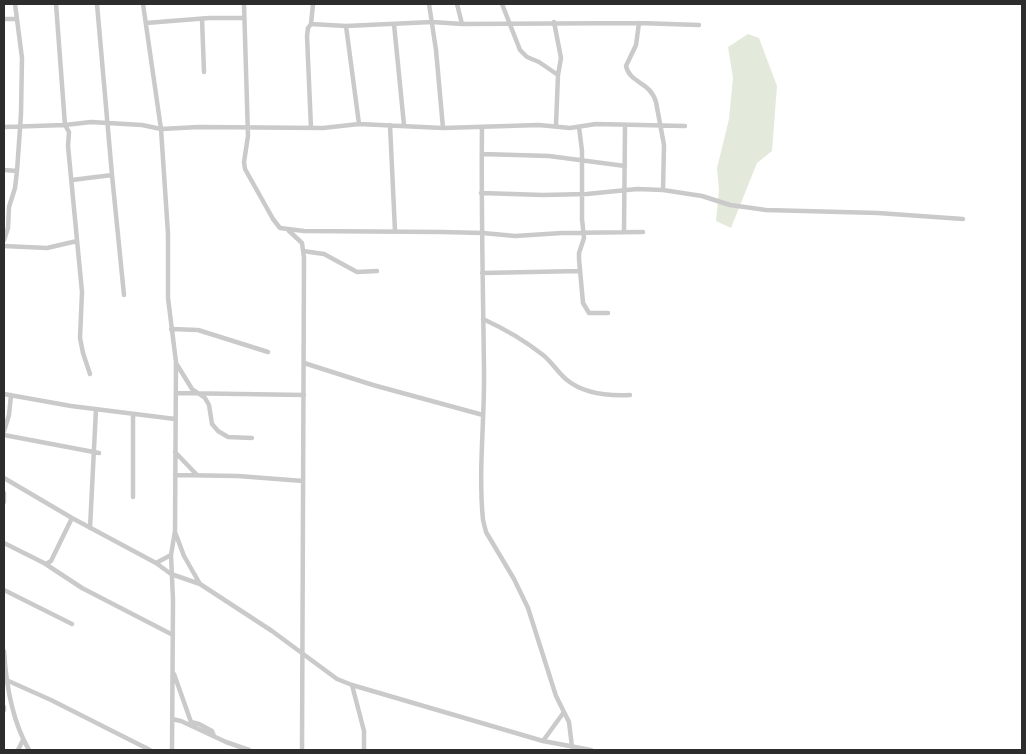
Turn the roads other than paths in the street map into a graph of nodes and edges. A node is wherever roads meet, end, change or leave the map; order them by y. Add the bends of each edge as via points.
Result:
1 (15, 4) edge
2 (56, 4) edge
3 (97, 4) edge
4 (143, 4) edge
5 (244, 4) edge
6 (313, 4) edge
7 (429, 4) edge
8 (457, 4) edge
9 (502, 4) edge
10 (244, 18) junction
11 (4, 19) edge
12 (17, 19) junction
13 (202, 19) junction
14 (432, 22) junction
15 (554, 22) junction
16 (146, 23) junction
17 (508, 23) junction
18 (639, 23) junction
19 (311, 24) junction
20 (394, 24) junction
21 (462, 24) junction
22 (699, 25) dead end
23 (346, 26) junction
24 (204, 72) dead end
25 (558, 75) junction
26 (108, 123) junction
27 (359, 124) junction
28 (660, 124) junction
29 (66, 125) junction
30 (390, 125) junction
31 (556, 125) junction
32 (404, 126) junction
33 (579, 126) junction
34 (625, 126) junction
35 (686, 126) dead end
36 (4, 127) edge
37 (20, 127) junction
38 (482, 127) junction
39 (247, 128) junction
40 (311, 128) junction
41 (443, 128) junction
42 (161, 129) junction
43 (482, 154) junction
44 (581, 160) junction
45 (625, 166) junction
46 (4, 170) edge
47 (18, 170) junction
48 (112, 175) junction
49 (72, 180) junction
50 (624, 190) junction
51 (663, 190) junction
52 (481, 193) junction
53 (583, 194) junction
54 (6, 206) edge
55 (963, 220) dead end
56 (287, 230) junction
57 (395, 232) junction
58 (624, 232) junction
59 (643, 232) dead end
60 (483, 233) junction
61 (583, 233) junction
62 (4, 240) edge
63 (77, 241) junction
64 (4, 246) edge
65 (303, 251) junction
66 (378, 271) dead end
67 (580, 272) junction
68 (482, 273) junction
69 (124, 295) dead end
70 (608, 313) dead end
71 (483, 319) junction
72 (171, 329) junction
73 (268, 352) dead end
74 (176, 362) junction
75 (304, 363) junction
76 (90, 374) dead end
77 (176, 393) junction
78 (198, 393) junction
79 (4, 394) edge
80 (11, 395) junction
81 (304, 395) junction
82 (630, 396) dead end
83 (96, 409) junction
84 (133, 414) junction
85 (483, 415) junction
86 (175, 419) junction
87 (4, 433) edge
88 (252, 438) dead end
89 (97, 452) junction
90 (175, 452) junction
91 (175, 474) junction
92 (198, 475) junction
93 (4, 478) edge
94 (303, 481) junction
95 (4, 493) edge
96 (133, 497) dead end
97 (4, 502) edge
98 (72, 518) junction
99 (90, 528) junction
100 (175, 531) junction
101 (4, 542) edge
102 (171, 555) junction
103 (44, 563) junction
104 (156, 563) junction
105 (171, 574) junction
106 (200, 584) junction
107 (4, 590) edge
108 (72, 624) dead end
109 (173, 635) junction
110 (4, 651) edge
111 (302, 652) junction
112 (172, 670) junction
113 (5, 680) edge
114 (352, 685) junction
115 (4, 690) edge
116 (564, 712) junction
117 (172, 720) junction
118 (214, 736) junction
119 (23, 740) junction
120 (544, 741) junction
121 (572, 747) junction
122 (18, 750) edge
123 (29, 750) edge
124 (150, 750) edge
125 (172, 750) edge
126 (249, 750) edge
127 (302, 750) edge
128 (364, 750) edge
129 (591, 750) edge

1 - 12 street
2 - 29 street
3 - 26 street
4 - 16 street
5 - 10 street
6 - 19 street
7 - 14 street
8 - 21 street
9 - 17 street
10 - 13 street
10 - 39 street
11 - 12 street
12 - 37 street via 22,58
13 - 16 street
13 - 24 street
14 - 20 street
14 - 21 street
14 - 41 street
15 - 17 street
15 - 18 street
15 - 25 street via 560,53
16 - 42 street
17 - 21 street
17 - 25 street via 520,50
18 - 22 street
18 - 28 street via 636,45 626,66 630,77 647,86 655,96
19 - 23 street
19 - 40 street via 307,36
20 - 23 street
20 - 32 street
23 - 27 street
25 - 31 street
26 - 29 street
26 - 42 street
26 - 48 street
27 - 30 street
27 - 40 street
28 - 34 street
28 - 35 street
28 - 51 street via 664,144
29 - 37 street
29 - 49 street
30 - 32 street
30 - 57 street
31 - 33 street
31 - 38 street
32 - 41 street
33 - 34 street
33 - 44 street
34 - 45 street
36 - 37 street
37 - 47 street
38 - 41 street
38 - 43 street
39 - 40 street
39 - 42 street
39 - 56 street via 245,170 272,219 280,228
42 - 72 street
43 - 44 street
43 - 52 street
44 - 45 street
44 - 53 street
45 - 50 street
46 - 47 street
47 - 54 street via 15,188
48 - 49 street
48 - 69 street
49 - 63 street
50 - 51 street
50 - 53 street
50 - 58 street
51 - 55 street via 766,210
52 - 53 street
52 - 60 street
53 - 61 street
54 - 62 street via 8,228
56 - 57 street
56 - 65 street via 302,243
57 - 60 street
58 - 59 street
58 - 61 street
60 - 61 street via 515,236
60 - 68 street
61 - 67 street
63 - 64 street via 48,248
63 - 76 street via 82,292 80,338
65 - 66 street via 324,254 357,272
65 - 75 street
67 - 68 street
67 - 70 street via 587,311
68 - 71 street
71 - 82 street via 525,341 575,385 605,396
71 - 85 street
72 - 73 street via 198,330
72 - 74 street
74 - 77 street
74 - 78 street via 192,389
75 - 81 street
75 - 85 street
77 - 78 street
77 - 86 street
78 - 81 street
78 - 88 street via 209,405 212,424 218,431 228,437
79 - 80 street
80 - 83 street
80 - 87 street
81 - 94 street
83 - 84 street
83 - 89 street
84 - 86 street
84 - 96 street
85 - 116 street via 484,526 528,608
86 - 90 street
87 - 89 street
89 - 99 street
90 - 91 street
90 - 92 street
91 - 92 street
91 - 100 street
92 - 94 street
93 - 98 street
94 - 111 street
95 - 97 street
98 - 99 street
98 - 103 street via 51,562
99 - 104 street
100 - 102 street
100 - 106 street via 184,556
101 - 103 street
102 - 104 street
102 - 105 street
103 - 109 street via 82,588
104 - 105 street
105 - 106 street
105 - 109 street
106 - 111 street
107 - 108 street
109 - 112 street
110 - 113 street
111 - 114 street via 338,679
111 - 127 street
112 - 117 street
112 - 118 street via 191,722 212,731
113 - 115 street
113 - 119 street
113 - 124 street
114 - 120 street
114 - 128 street via 364,731
116 - 120 street
116 - 121 street via 569,722
117 - 118 street
117 - 125 street
118 - 126 street
119 - 122 street
119 - 123 street
120 - 121 street
121 - 129 street

